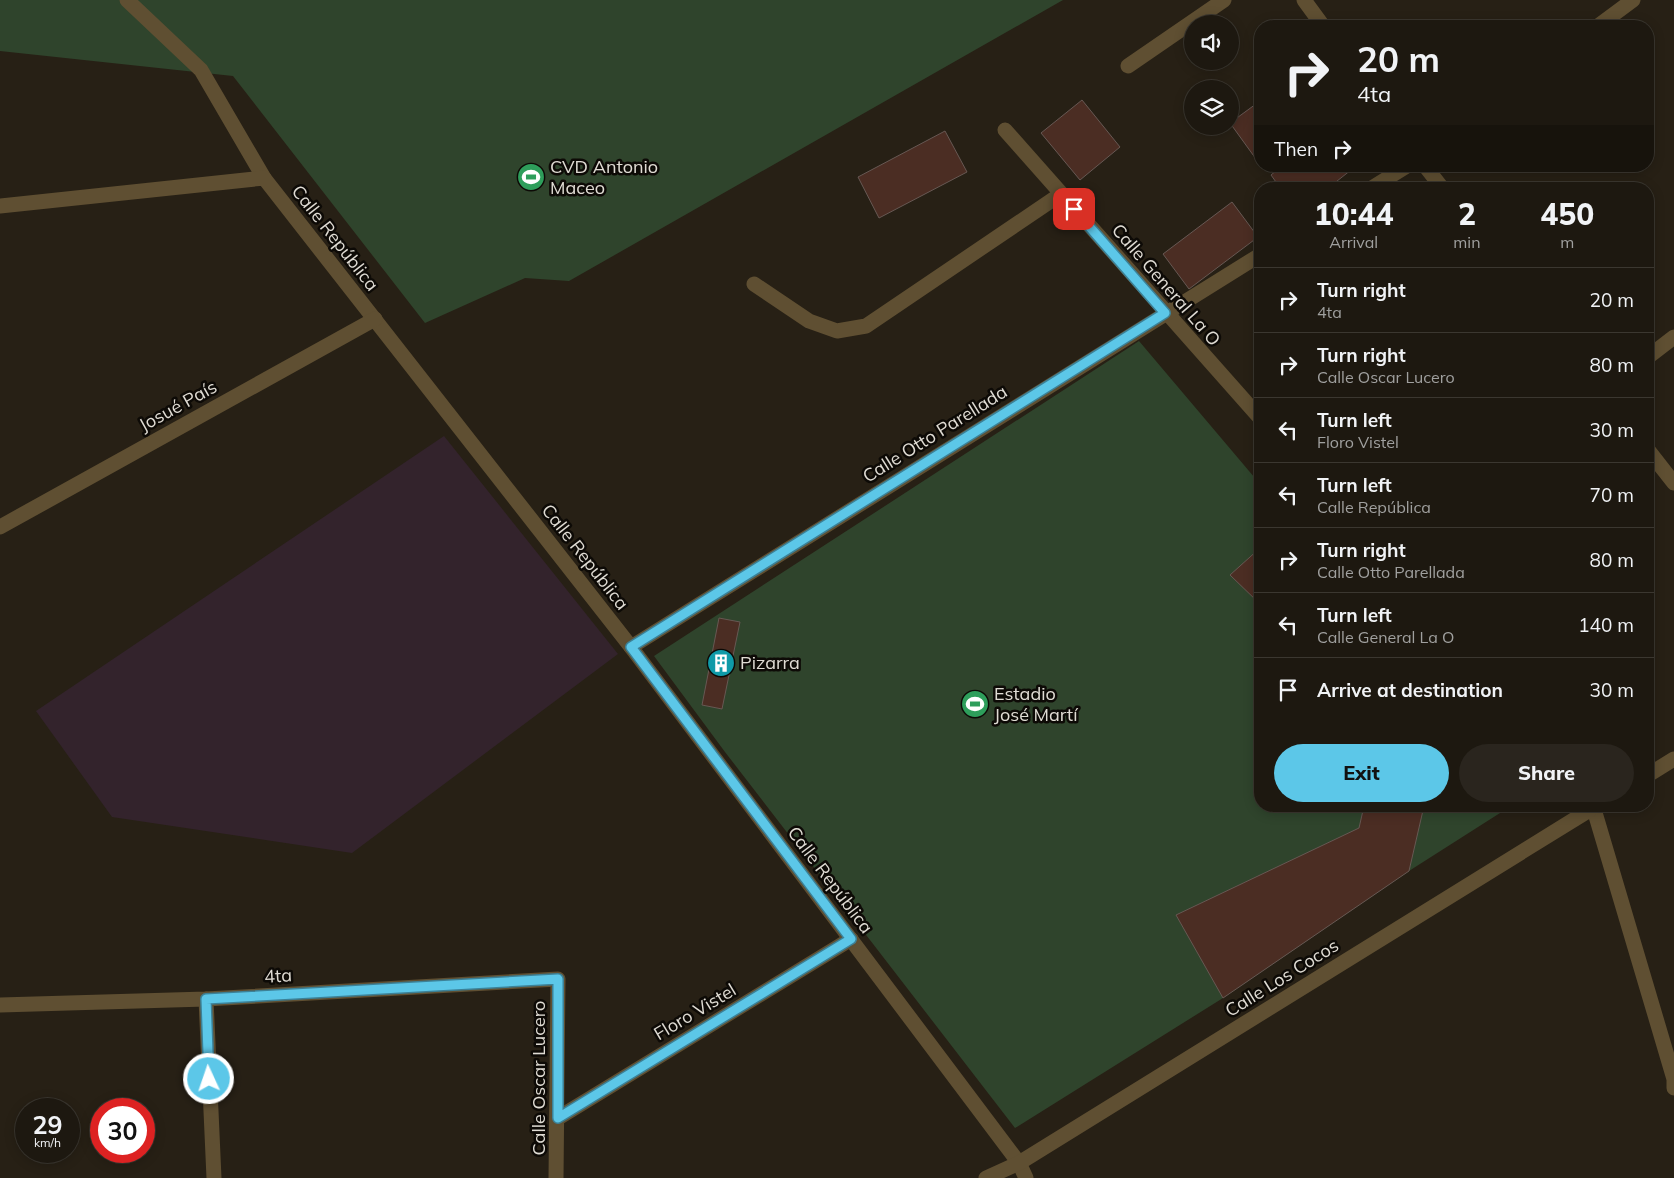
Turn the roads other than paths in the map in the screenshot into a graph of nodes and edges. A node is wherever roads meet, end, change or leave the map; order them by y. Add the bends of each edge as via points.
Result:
1 (127, 0) edge
2 (1224, 0) edge
3 (1304, 0) edge
4 (1633, 0) edge
5 (1319, 20) edge
6 (1606, 20) edge
7 (1128, 66) dead end
8 (1005, 130) dead end
9 (1397, 172) edge
10 (1430, 172) edge
11 (264, 178) junction
12 (1381, 182) edge
13 (1438, 182) edge
14 (1061, 194) junction
15 (0, 206) edge
16 (1254, 259) edge
17 (754, 284) dead end
18 (1165, 313) junction
19 (374, 318) junction
20 (1674, 337) edge
21 (1654, 352) edge
22 (1254, 411) edge
23 (1654, 458) edge
24 (1674, 484) edge
25 (0, 527) edge
26 (631, 647) junction
27 (1674, 759) edge
28 (1654, 771) edge
29 (1586, 812) edge
30 (1595, 812) edge
31 (851, 939) junction
32 (558, 979) joint
33 (206, 999) junction
34 (0, 1005) edge
35 (1674, 1078) edge
36 (1674, 1088) edge
37 (558, 1118) junction
38 (1019, 1163) junction
39 (214, 1178) edge
40 (556, 1178) edge
41 (986, 1178) edge
42 (1026, 1178) edge

1 - 11 street, Calle República via 201,70
2 - 7 street
3 - 5 street
4 - 6 street
8 - 14 street, Calle General La O
9 - 12 street
10 - 13 street
11 - 15 street
11 - 19 street, Calle República
14 - 17 street via 866,326 837,331 809,321
14 - 18 street, Calle General La O
16 - 18 street, Calle Otto Parellada
18 - 22 street, Calle General La O
18 - 26 street, Calle Otto Parellada
19 - 25 street, Josué País
19 - 26 street, Calle República
20 - 21 street
23 - 24 street
26 - 31 street, Calle República
27 - 28 street
29 - 38 street, Calle Los Cocos
30 - 35 street
31 - 37 street, Floro Vistel
31 - 38 street, Calle República
32 - 33 street, 4ta
32 - 37 street, Calle Oscar Lucero
33 - 34 street, 4ta
33 - 39 street
35 - 36 street
37 - 40 street, Calle Oscar Lucero
38 - 41 street, Calle Los Cocos
38 - 42 street, Calle República

